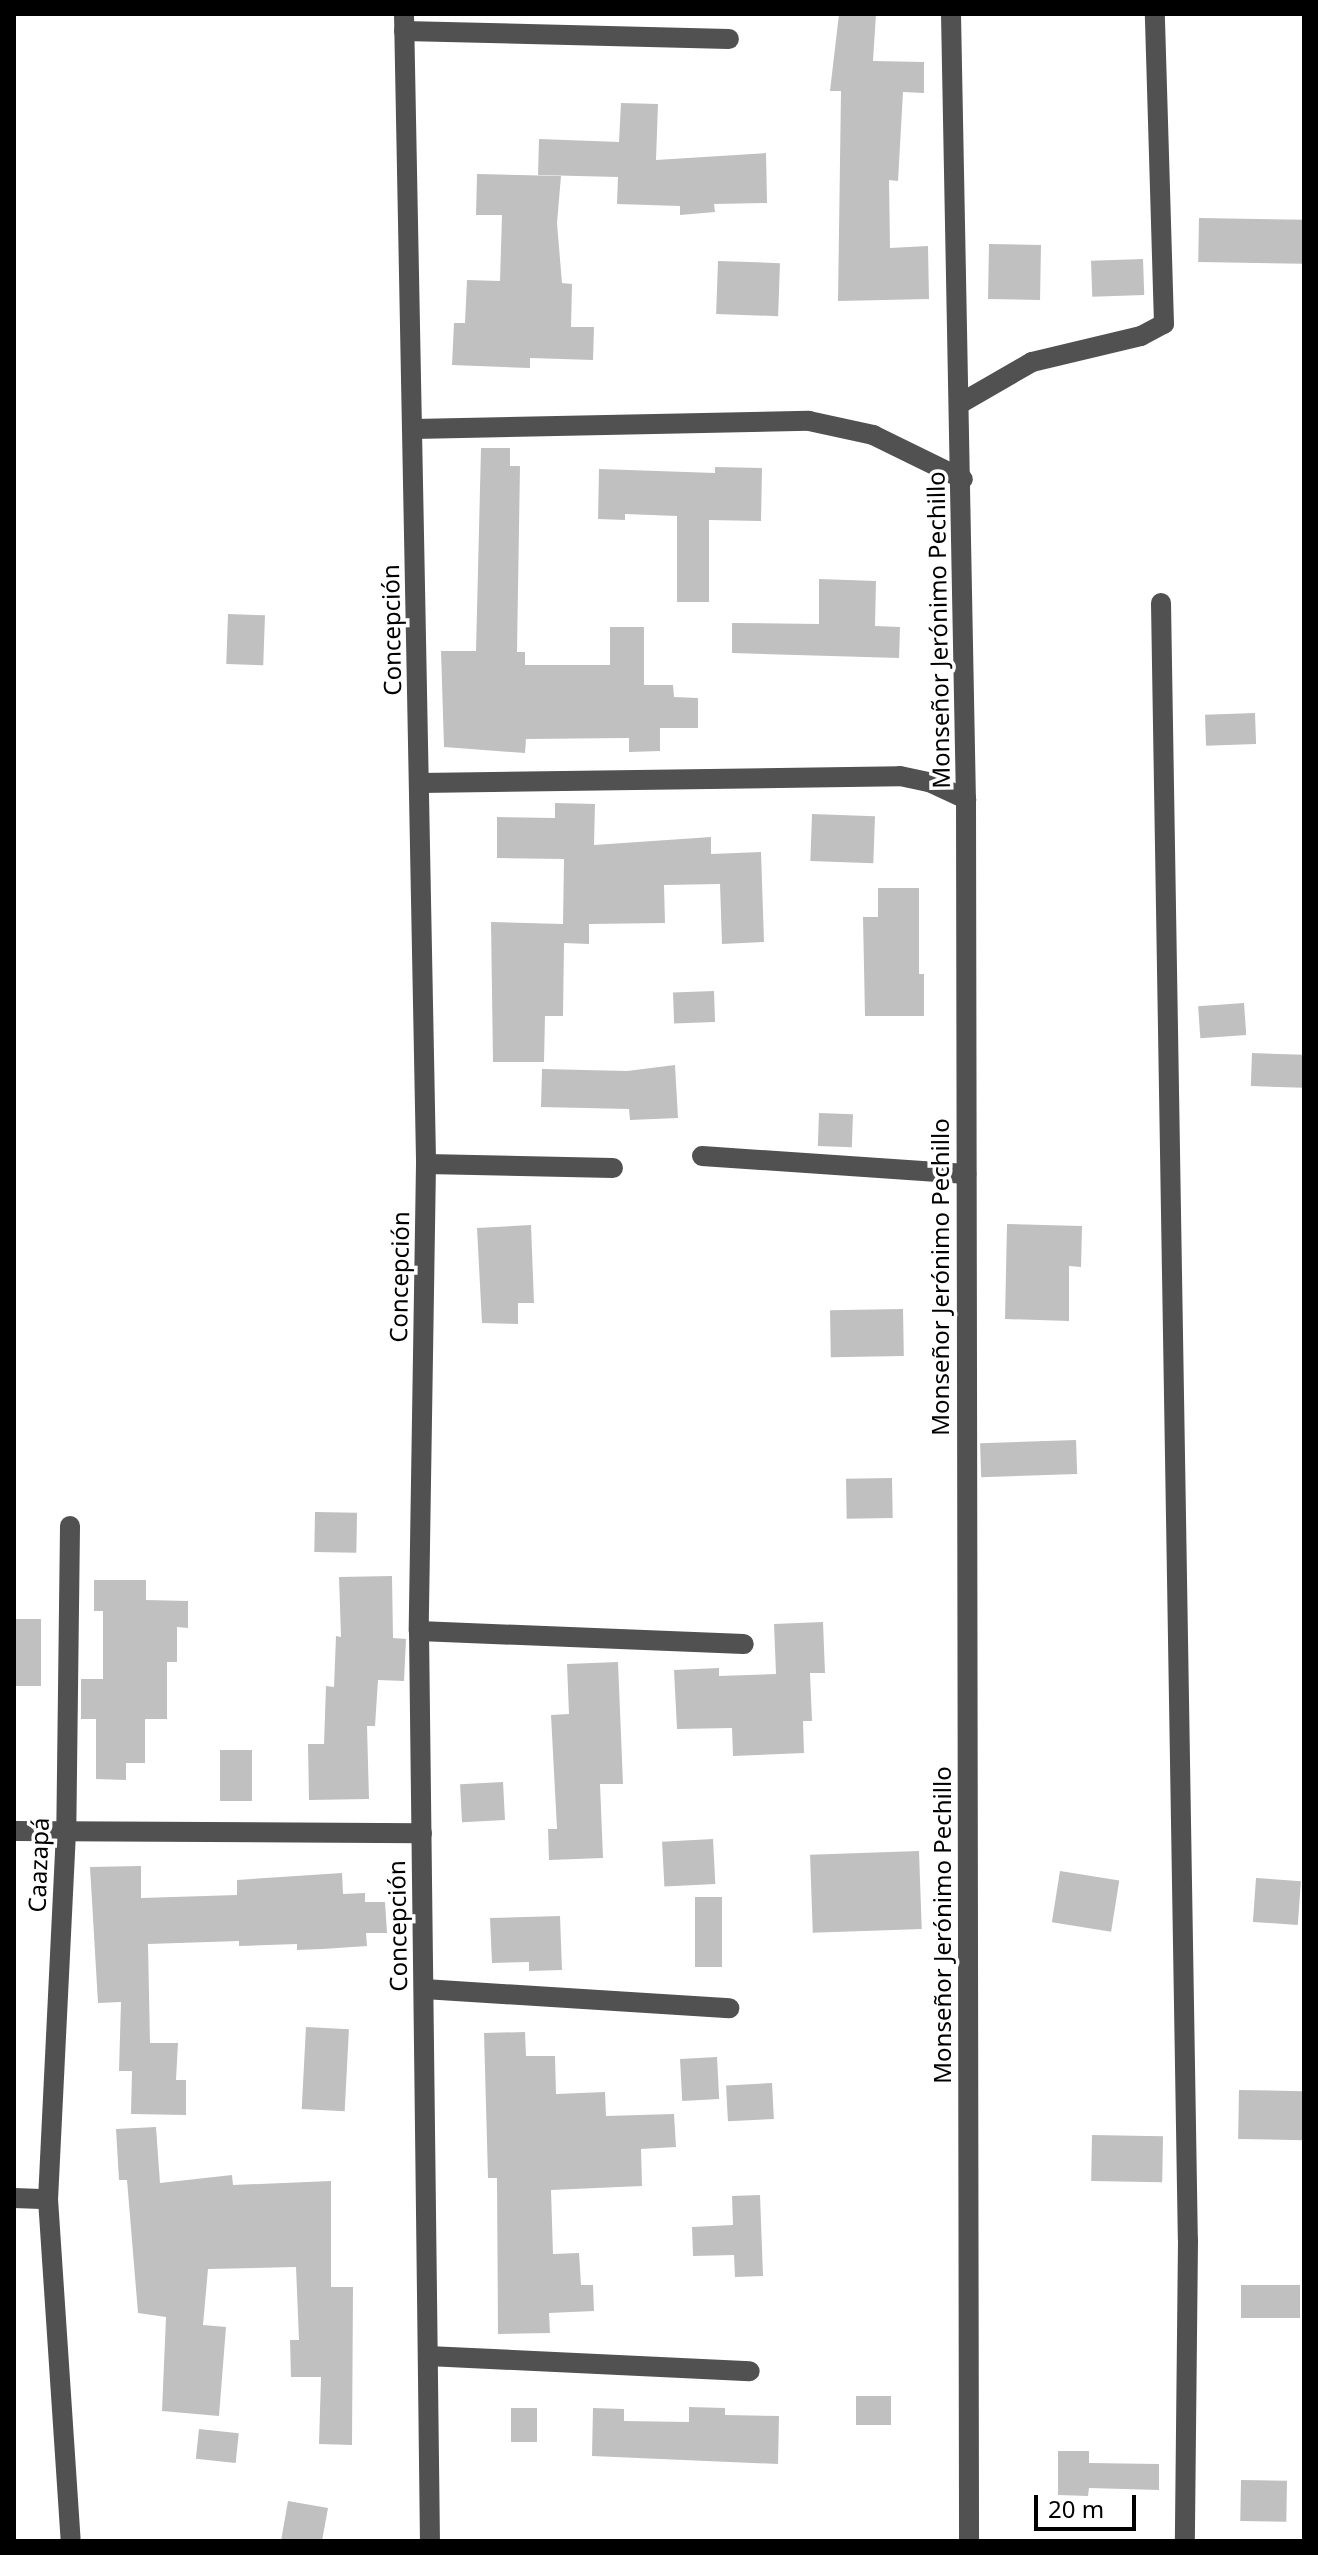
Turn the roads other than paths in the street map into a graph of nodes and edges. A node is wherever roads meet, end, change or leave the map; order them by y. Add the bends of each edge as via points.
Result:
1 (951, 14) edge
2 (1155, 14) edge
3 (404, 23) edge
4 (729, 39) dead end
5 (961, 403) junction
6 (414, 429) junction
7 (963, 479) junction
8 (1161, 603) dead end
9 (420, 783) junction
10 (966, 799) junction
11 (702, 1156) dead end
12 (426, 1164) junction
13 (613, 1168) dead end
14 (966, 1174) junction
15 (70, 1526) dead end
16 (419, 1631) junction
17 (744, 1644) dead end
18 (14, 1831) edge
19 (66, 1832) junction
20 (422, 1833) junction
21 (424, 1989) junction
22 (729, 2008) dead end
23 (14, 2198) edge
24 (48, 2199) junction
25 (428, 2356) junction
26 (750, 2371) dead end
27 (71, 2541) edge
28 (430, 2541) edge
29 (969, 2541) edge
30 (1185, 2541) edge

1 - 5 street, Monseñor Jerónimo Pechillo
2 - 5 street via 1164,324 1141,336 1032,362
3 - 4 street
3 - 6 street, Concepción
5 - 7 street, Monseñor Jerónimo Pechillo
6 - 7 street via 809,421 873,435
6 - 9 street, Concepción
7 - 10 street, Monseñor Jerónimo Pechillo
8 - 30 street via 1188,2240
9 - 10 street via 900,776
9 - 12 street, Concepción
10 - 14 street, Monseñor Jerónimo Pechillo
11 - 14 street
12 - 13 street
12 - 16 street, Concepción
14 - 29 street, Monseñor Jerónimo Pechillo
15 - 19 street, Caazapá
16 - 17 street
16 - 20 street, Concepción
18 - 19 street
19 - 20 street
19 - 24 street, Caazapá
20 - 21 street, Concepción
21 - 22 street
21 - 25 street, Concepción
23 - 24 street
24 - 27 street, Caazapá
25 - 26 street
25 - 28 street, Concepción

